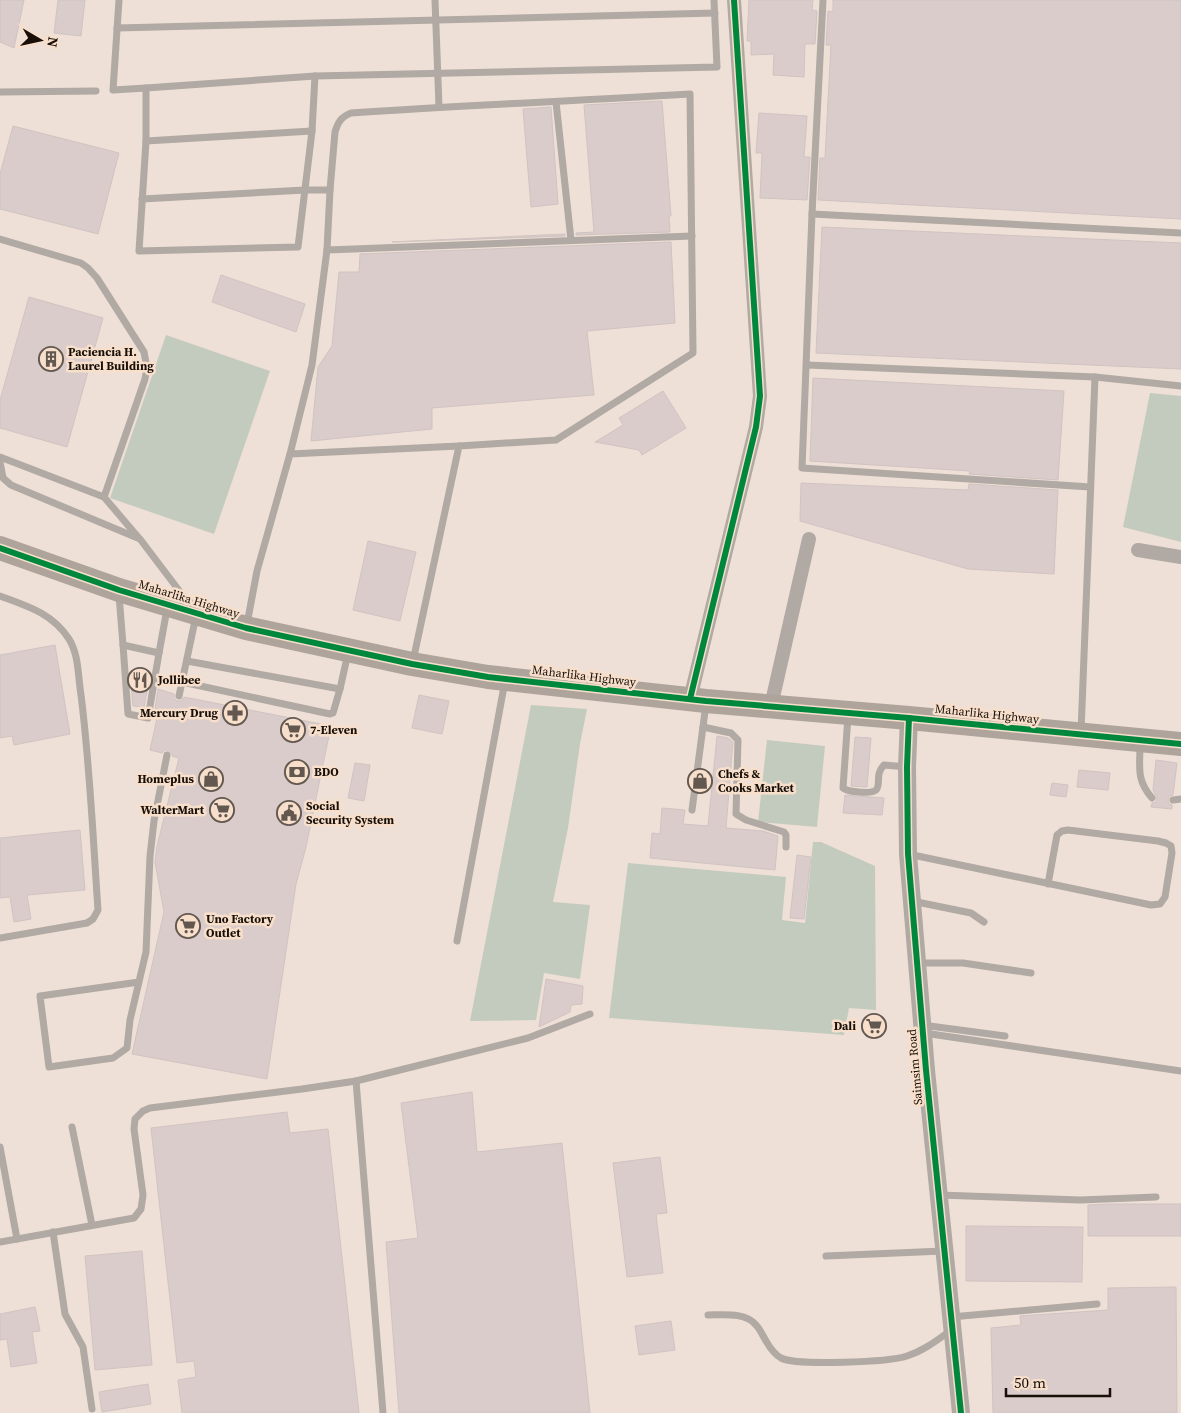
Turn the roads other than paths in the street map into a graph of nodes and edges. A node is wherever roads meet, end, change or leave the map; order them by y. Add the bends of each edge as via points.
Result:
1 (119, 0) edge
2 (435, 0) edge
3 (714, 0) edge
4 (734, 0) edge
5 (823, 0) edge
6 (715, 13) junction
7 (436, 20) junction
8 (117, 28) junction
9 (438, 74) junction
10 (315, 76) junction
11 (146, 88) junction
12 (96, 91) dead end
13 (0, 92) edge
14 (556, 102) junction
15 (440, 106) junction
16 (312, 131) junction
17 (146, 141) junction
18 (305, 190) junction
19 (330, 190) junction
20 (142, 198) junction
21 (812, 214) junction
22 (1181, 233) edge
23 (692, 236) junction
24 (0, 239) edge
25 (571, 240) junction
26 (327, 250) junction
27 (807, 365) junction
28 (1095, 377) junction
29 (1181, 386) edge
30 (459, 446) junction
31 (290, 454) junction
32 (0, 457) edge
33 (0, 462) edge
34 (1090, 487) junction
35 (104, 497) junction
36 (140, 539) junction
37 (809, 539) dead end
38 (0, 548) edge
39 (1138, 550) dead end
40 (1181, 557) edge
41 (119, 590) junction
42 (0, 596) edge
43 (168, 605) junction
44 (196, 613) junction
45 (246, 628) junction
46 (123, 645) junction
47 (348, 651) junction
48 (160, 653) junction
49 (187, 660) junction
50 (412, 664) junction
51 (506, 678) junction
52 (182, 682) junction
53 (340, 689) junction
54 (179, 696) dead end
55 (698, 700) junction
56 (772, 706) junction
57 (848, 713) junction
58 (909, 718) junction
59 (703, 727) junction
60 (1081, 734) junction
61 (1140, 740) junction
62 (1181, 744) edge
63 (167, 755) dead end
64 (907, 767) junction
65 (1152, 798) dead end
66 (692, 810) dead end
67 (786, 847) dead end
68 (908, 854) junction
69 (1048, 884) junction
70 (912, 901) junction
71 (984, 922) dead end
72 (0, 938) edge
73 (457, 942) dead end
74 (917, 963) junction
75 (1031, 973) dead end
76 (139, 982) junction
77 (590, 1014) dead end
78 (922, 1029) junction
79 (1005, 1036) dead end
80 (1181, 1071) edge
81 (356, 1081) junction
82 (72, 1126) dead end
83 (0, 1147) edge
84 (939, 1195) junction
85 (1156, 1197) dead end
86 (92, 1225) junction
87 (53, 1232) junction
88 (17, 1239) junction
89 (0, 1242) edge
90 (944, 1251) junction
91 (826, 1256) dead end
92 (1097, 1304) dead end
93 (708, 1315) dead end
94 (952, 1323) junction
95 (92, 1409) dead end
96 (383, 1413) edge
97 (961, 1413) edge

1 - 8 lane
2 - 7 lane
3 - 6 lane
4 - 55 street via 760,396
5 - 21 lane
6 - 7 lane
6 - 9 lane via 717,67
7 - 8 lane
7 - 9 lane
8 - 11 lane via 113,90
9 - 10 lane
9 - 15 lane
10 - 11 lane
10 - 16 lane
11 - 17 lane
12 - 13 lane
14 - 15 lane
14 - 23 lane via 690,94
14 - 25 lane
15 - 19 lane via 342,116 335,132
16 - 17 lane
16 - 18 lane
17 - 20 lane
18 - 19 lane
18 - 20 lane
18 - 20 lane via 298,247 139,251
19 - 26 lane
21 - 22 lane
21 - 27 lane
23 - 25 lane
23 - 30 lane via 693,353 556,440
24 - 35 lane via 81,263 88,268 98,278 144,352 145,379
25 - 26 lane
26 - 31 lane via 312,365
27 - 28 lane
27 - 34 lane via 802,468
28 - 29 lane
28 - 34 lane
30 - 31 lane
30 - 50 lane
31 - 45 lane via 257,571
32 - 35 lane
33 - 36 lane via 3,478 11,485
34 - 60 lane
35 - 36 lane
36 - 44 lane
37 - 56 street
38 - 41 highway, Maharlika Highway
39 - 40 street
41 - 43 highway, Maharlika Highway
41 - 46 lane
42 - 72 lane via 37,610 52,620 70,640 76,656 86,733 98,910 87,923
43 - 44 highway, Maharlika Highway
43 - 48 lane
44 - 45 highway, Maharlika Highway
44 - 49 lane
45 - 47 highway, Maharlika Highway
46 - 48 lane
46 - 48 lane via 128,714 148,718
47 - 50 highway, Maharlika Highway
47 - 53 lane
49 - 52 lane
49 - 53 lane
50 - 51 highway, Maharlika Highway
51 - 55 highway, Maharlika Highway
51 - 73 lane
52 - 53 lane via 330,714
52 - 54 lane
55 - 56 highway, Maharlika Highway
55 - 59 lane
56 - 57 highway, Maharlika Highway
57 - 58 highway, Maharlika Highway
57 - 64 lane via 843,788 871,793 877,787 884,765
58 - 60 highway, Maharlika Highway
58 - 64 street, Saimsim Road
59 - 66 lane
59 - 67 lane via 731,733 738,740 736,814 784,832
60 - 61 highway, Maharlika Highway
61 - 62 highway, Maharlika Highway
61 - 65 lane via 1140,779
63 - 76 lane via 153,829 146,952
64 - 68 street, Saimsim Road
68 - 69 lane
68 - 70 street, Saimsim Road
69 - 69 lane via 1151,905 1160,904 1165,897 1172,853 1170,846 1158,841 1062,831 1057,835
70 - 71 lane via 971,914
70 - 74 street, Saimsim Road
74 - 75 lane via 963,963
74 - 78 street, Saimsim Road
76 - 76 lane via 40,996 49,1067 113,1058 127,1048
77 - 81 lane via 528,1038
78 - 79 lane
78 - 80 lane
78 - 84 street, Saimsim Road
81 - 86 lane via 143,1111 135,1119 134,1129 143,1195 141,1209 134,1218
81 - 96 lane
82 - 86 lane
83 - 88 lane
84 - 85 lane via 1080,1200
84 - 90 street, Saimsim Road
86 - 87 lane
87 - 88 lane
87 - 95 lane via 64,1314 83,1347
88 - 89 lane
90 - 91 lane
90 - 94 street, Saimsim Road
92 - 94 lane
93 - 94 lane via 750,1319 772,1351 792,1362 905,1357 921,1351
94 - 97 street, Saimsim Road

